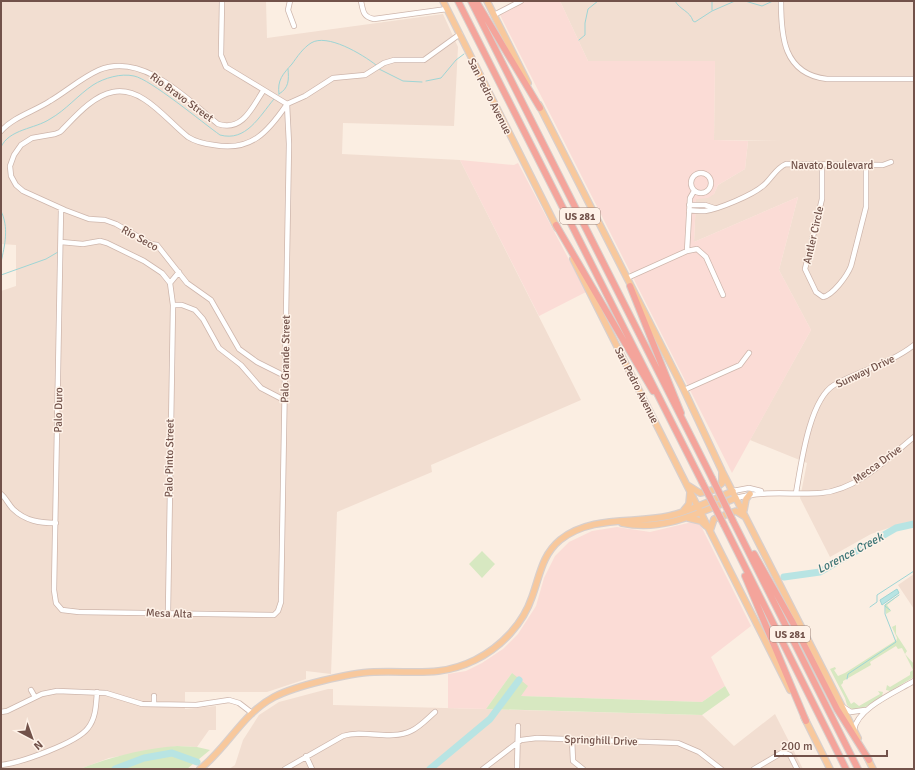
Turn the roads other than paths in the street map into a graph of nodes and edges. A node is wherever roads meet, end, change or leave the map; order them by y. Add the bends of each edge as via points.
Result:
1 (222, 1) edge
2 (290, 1) edge
3 (361, 1) edge
4 (443, 1) edge
5 (458, 1) edge
6 (471, 1) edge
7 (476, 1) edge
8 (487, 1) edge
9 (521, 1) edge
10 (781, 1) edge
11 (447, 9) junction
12 (494, 15) junction
13 (294, 26) dead end
14 (460, 34) junction
15 (914, 79) edge
16 (263, 91) junction
17 (287, 104) junction
18 (540, 108) junction
19 (1, 131) edge
20 (891, 162) dead end
21 (822, 165) junction
22 (866, 165) junction
23 (694, 191) junction
24 (689, 205) junction
25 (61, 208) junction
26 (714, 208) junction
27 (689, 210) junction
28 (556, 225) junction
29 (61, 242) junction
30 (687, 251) junction
31 (179, 272) junction
32 (627, 278) junction
33 (170, 283) junction
34 (630, 286) junction
35 (723, 295) dead end
36 (174, 305) junction
37 (914, 345) edge
38 (749, 353) dead end
39 (285, 376) junction
40 (684, 390) junction
41 (284, 400) junction
42 (668, 415) junction
43 (688, 432) junction
44 (914, 437) edge
45 (721, 467) junction
46 (688, 486) junction
47 (733, 491) junction
48 (767, 492) junction
49 (796, 493) junction
50 (1, 494) edge
51 (750, 494) junction
52 (736, 498) junction
53 (698, 506) junction
54 (682, 512) junction
55 (701, 512) junction
56 (744, 513) junction
57 (685, 518) junction
58 (747, 519) junction
59 (616, 522) junction
60 (56, 523) junction
61 (724, 525) junction
62 (738, 530) junction
63 (710, 531) junction
64 (62, 610) joint
65 (168, 612) junction
66 (276, 613) joint
67 (914, 681) edge
68 (31, 690) dead end
69 (97, 692) junction
70 (154, 696) dead end
71 (35, 697) junction
72 (154, 704) junction
73 (842, 707) junction
74 (865, 710) junction
75 (1, 712) edge
76 (252, 712) junction
77 (435, 712) dead end
78 (806, 721) junction
79 (518, 726) dead end
80 (854, 730) junction
81 (572, 739) junction
82 (518, 743) junction
83 (306, 756) junction
84 (869, 760) junction
85 (1, 765) edge
86 (200, 769) edge
87 (285, 769) edge
88 (312, 769) edge
89 (483, 769) edge
90 (517, 769) edge
91 (582, 769) edge
92 (721, 769) edge
93 (754, 769) edge
94 (797, 769) edge
95 (830, 769) edge
96 (846, 769) edge
97 (858, 769) edge
98 (873, 769) edge

1 - 16 street via 221,59 230,71
2 - 13 street via 288,10
3 - 11 street via 364,14 374,19
4 - 11 main road, San Pedro Avenue
5 - 42 highway, US 281
6 - 43 highway, US 281
7 - 18 highway
8 - 12 main road
9 - 12 street
10 - 15 street via 784,45 789,56 803,71 827,79
11 - 14 main road, San Pedro Avenue
12 - 18 main road
14 - 17 street via 424,60 394,60 384,63 366,75 333,78
14 - 28 main road, San Pedro Avenue
16 - 17 street
16 - 19 street, Rio Bravo Street via 241,122 225,126 218,124 164,81 135,67 109,68 86,78 41,107 10,122
17 - 25 street, Rio Seco via 260,137 242,146 224,147 189,137 152,105 131,93 113,92 92,103 60,132 32,138 19,147 14,155 10,166 14,183 20,189
17 - 39 street, Palo Grande Street via 289,144
18 - 32 main road
20 - 22 street, Navato Boulevard via 883,165
21 - 22 street, Navato Boulevard
21 - 22 street, Antler Circle via 822,199 805,269 816,292 823,297 830,294 851,266 866,207
21 - 26 street, Navato Boulevard via 786,164 762,187
23 - 23 street via 700,193 709,189 711,182 708,176 700,173 694,176 691,184
23 - 24 street
24 - 26 street
24 - 27 street
25 - 29 street, Palo Duro
25 - 31 street, Rio Seco via 89,219 108,221 157,245
26 - 27 street, Navato Boulevard via 704,211
27 - 30 street
28 - 42 highway
28 - 46 main road, San Pedro Avenue
29 - 33 street, Rio Seco via 107,243 157,269
29 - 60 street, Palo Duro
30 - 32 street
30 - 35 street via 697,249 704,253
31 - 33 street
31 - 39 street, Rio Seco via 187,283 211,300 239,349 262,365
32 - 34 main road
33 - 36 street
34 - 40 main road
34 - 43 highway
36 - 41 street via 182,304 195,310 219,348 241,365 261,388
36 - 65 street, Palo Pinto Street
37 - 49 street, Sunway Drive via 900,355 828,389 812,414
38 - 40 street via 740,365
39 - 41 street, Palo Grande Street
40 - 45 main road
41 - 66 street, Palo Grande Street via 281,602
42 - 61 highway, US 281, bridge
43 - 62 highway, US 281, bridge
44 - 49 street, Mecca Drive via 872,470 839,489 822,493
45 - 46 main road via 722,483 713,490 700,493
45 - 47 main road
46 - 53 main road, San Pedro Avenue
46 - 54 main road via 689,504
47 - 48 street, Mecca Drive via 749,488
47 - 52 main road
47 - 53 main road
48 - 49 street, Mecca Drive
48 - 51 street, Mecca Drive
50 - 60 street via 13,509 25,518 39,523
51 - 52 street, Mecca Drive
51 - 56 main road via 744,504
52 - 55 main road, Mecca Drive
52 - 56 main road
53 - 54 main road
53 - 55 main road, San Pedro Avenue
54 - 59 main road via 658,518
55 - 57 main road, Mecca Drive
55 - 63 main road, San Pedro Avenue
56 - 58 main road
57 - 59 main road, Mecca Drive via 651,526
57 - 63 main road via 700,521
58 - 63 main road via 739,511 730,511 714,518
58 - 73 main road
59 - 76 main road via 575,530 556,544 542,563 532,598 520,621 503,641 477,659 444,671 362,673 303,686 278,695
60 - 64 street, Palo Duro via 55,596 56,603
61 - 78 highway
61 - 96 highway, US 281
62 - 84 highway via 793,623 837,709
62 - 97 highway, US 281
63 - 78 main road, San Pedro Avenue
64 - 65 street, Mesa Alta
65 - 66 street, Mesa Alta via 271,615
67 - 74 street
68 - 71 street
69 - 71 street via 57,691
69 - 72 street via 115,694 135,703
69 - 85 street via 96,709 92,720 79,737 18,762
70 - 72 street
71 - 75 street
72 - 76 street via 198,705 230,700
73 - 74 street via 851,712
73 - 80 main road
74 - 80 street via 856,721
76 - 86 main road
77 - 83 street via 409,732 397,735 348,734
78 - 95 main road, San Pedro Avenue
79 - 82 street
80 - 84 main road
81 - 82 street, Springhill Drive via 532,738
81 - 91 street via 573,761
81 - 92 street, Springhill Drive via 678,743 699,752
82 - 89 street, Springhill Drive
82 - 90 street
83 - 87 street
83 - 88 street
84 - 98 main road
93 - 94 street via 783,752 790,755

